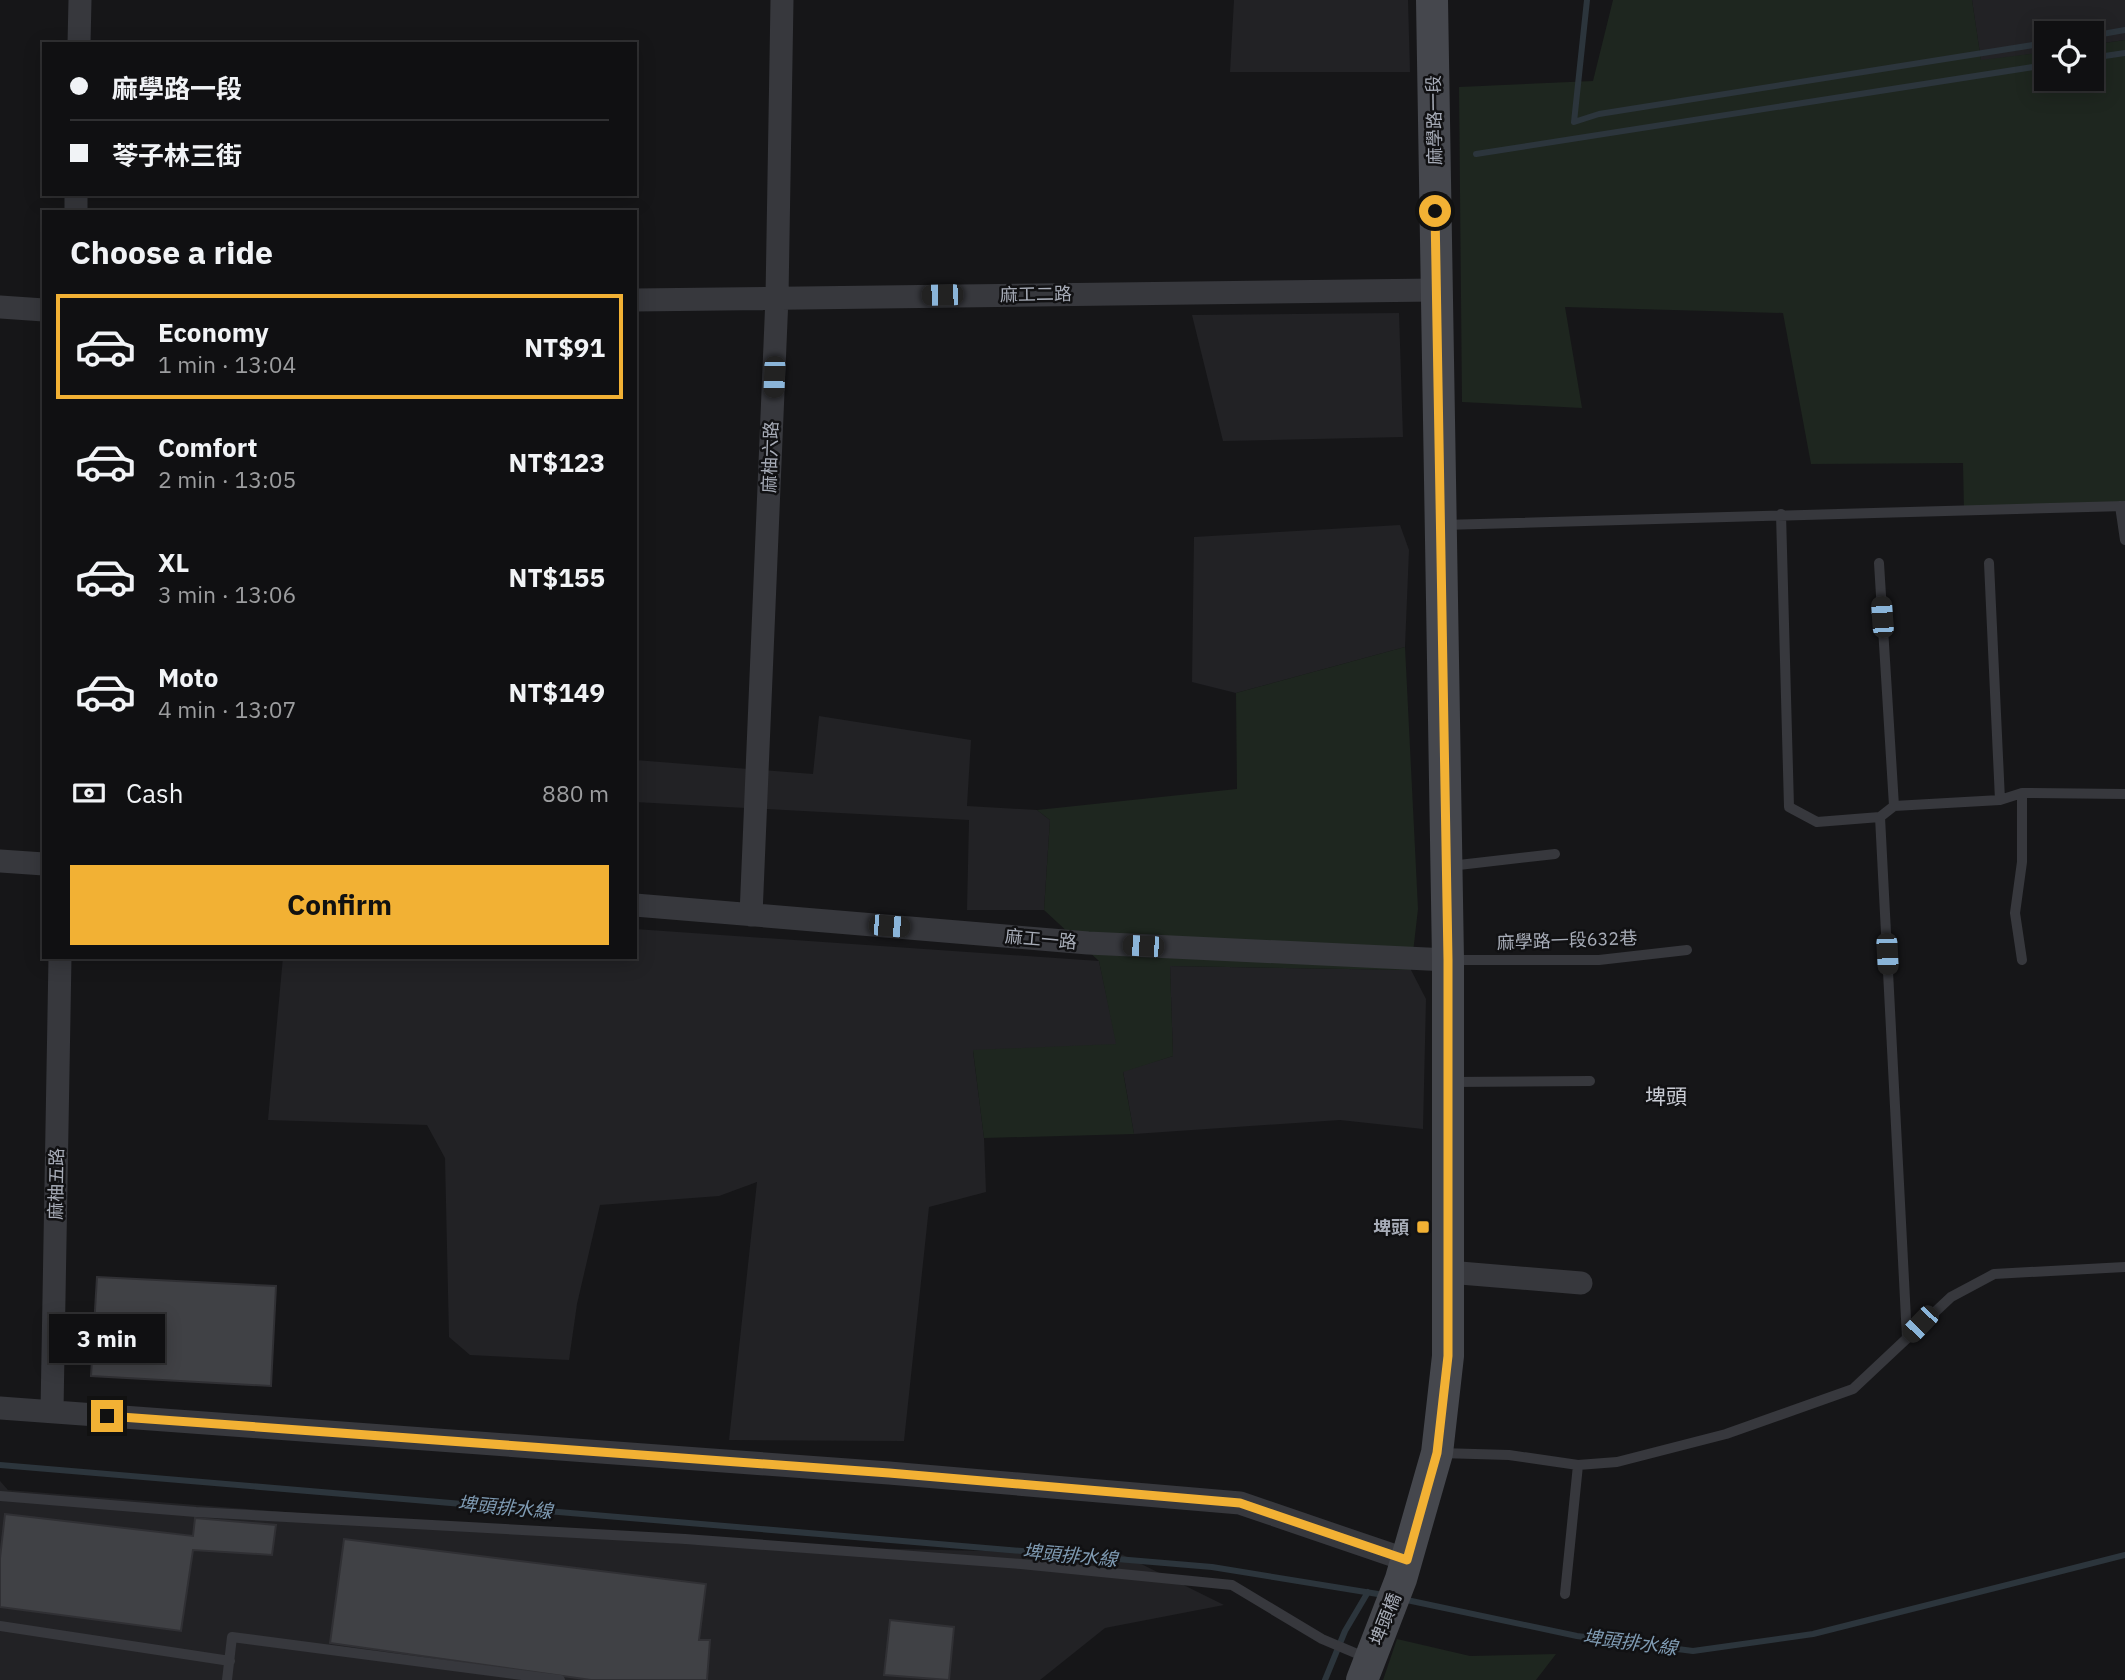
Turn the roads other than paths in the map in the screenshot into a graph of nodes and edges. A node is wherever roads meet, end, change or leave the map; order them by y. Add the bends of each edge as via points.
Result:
1 (80, 0) edge
2 (782, 0) edge
3 (1432, 0) edge
4 (79, 42) edge
5 (1436, 290) junction
6 (777, 297) junction
7 (637, 300) edge
8 (0, 307) edge
9 (42, 310) edge
10 (2123, 506) edge
11 (1781, 514) junction
12 (1440, 525) junction
13 (2125, 540) edge
14 (1879, 563) dead end
15 (1989, 563) dead end
16 (2022, 793) junction
17 (2125, 794) edge
18 (2000, 800) junction
19 (1894, 806) junction
20 (1880, 817) junction
21 (1555, 854) dead end
22 (0, 861) edge
23 (42, 864) edge
24 (1446, 867) junction
25 (637, 905) edge
26 (751, 915) junction
27 (1687, 950) dead end
28 (60, 959) edge
29 (1448, 960) junction
30 (2022, 960) dead end
31 (1448, 1082) junction
32 (1590, 1082) dead end
33 (2125, 1267) edge
34 (1448, 1272) junction
35 (1581, 1283) dead end
36 (1907, 1338) junction
37 (0, 1408) edge
38 (52, 1411) junction
39 (1437, 1453) junction
40 (1578, 1465) junction
41 (0, 1496) edge
42 (1404, 1570) junction
43 (1565, 1594) dead end
44 (0, 1626) edge
45 (230, 1661) junction
46 (1368, 1673) edge
47 (227, 1680) edge
48 (559, 1680) edge

1 - 4 street
2 - 6 street, 麻柚六路
3 - 5 main road, 麻學路一段
5 - 6 street, 麻工二路
5 - 12 main road, 麻學路一段
6 - 7 street, 麻工二路
6 - 26 street, 麻柚六路
8 - 9 street
10 - 11 lane
10 - 13 lane
11 - 12 lane
11 - 20 lane via 1788,807 1817,822
12 - 24 main road, 麻學路一段
14 - 19 lane
15 - 18 lane
16 - 17 lane
16 - 18 lane
16 - 30 lane via 2022,862 2015,914
18 - 19 lane
19 - 20 lane
20 - 36 lane
21 - 24 lane
22 - 23 street
24 - 29 main road, 麻學路一段
25 - 26 street, 麻工一路
26 - 29 street, 麻工一路 via 1088,943
27 - 29 lane, 麻學路一段632巷 via 1599,960
28 - 38 street, 麻柚五路
29 - 31 main road, 麻學路一段
31 - 32 lane
31 - 34 main road, 麻學路一段
33 - 36 lane via 1994,1274 1951,1297
34 - 35 street
34 - 39 main road, 麻學路一段 via 1448,1356
36 - 40 lane via 1853,1389 1726,1434 1617,1462
37 - 38 street
38 - 42 street via 1240,1503
39 - 40 lane via 1509,1455
39 - 42 main road, 麻學路一段
40 - 43 lane
41 - 46 lane via 196,1512 739,1543 1232,1585 1322,1639
42 - 46 main road, 埤頭橋
44 - 45 lane
45 - 47 lane
45 - 48 lane via 232,1637

